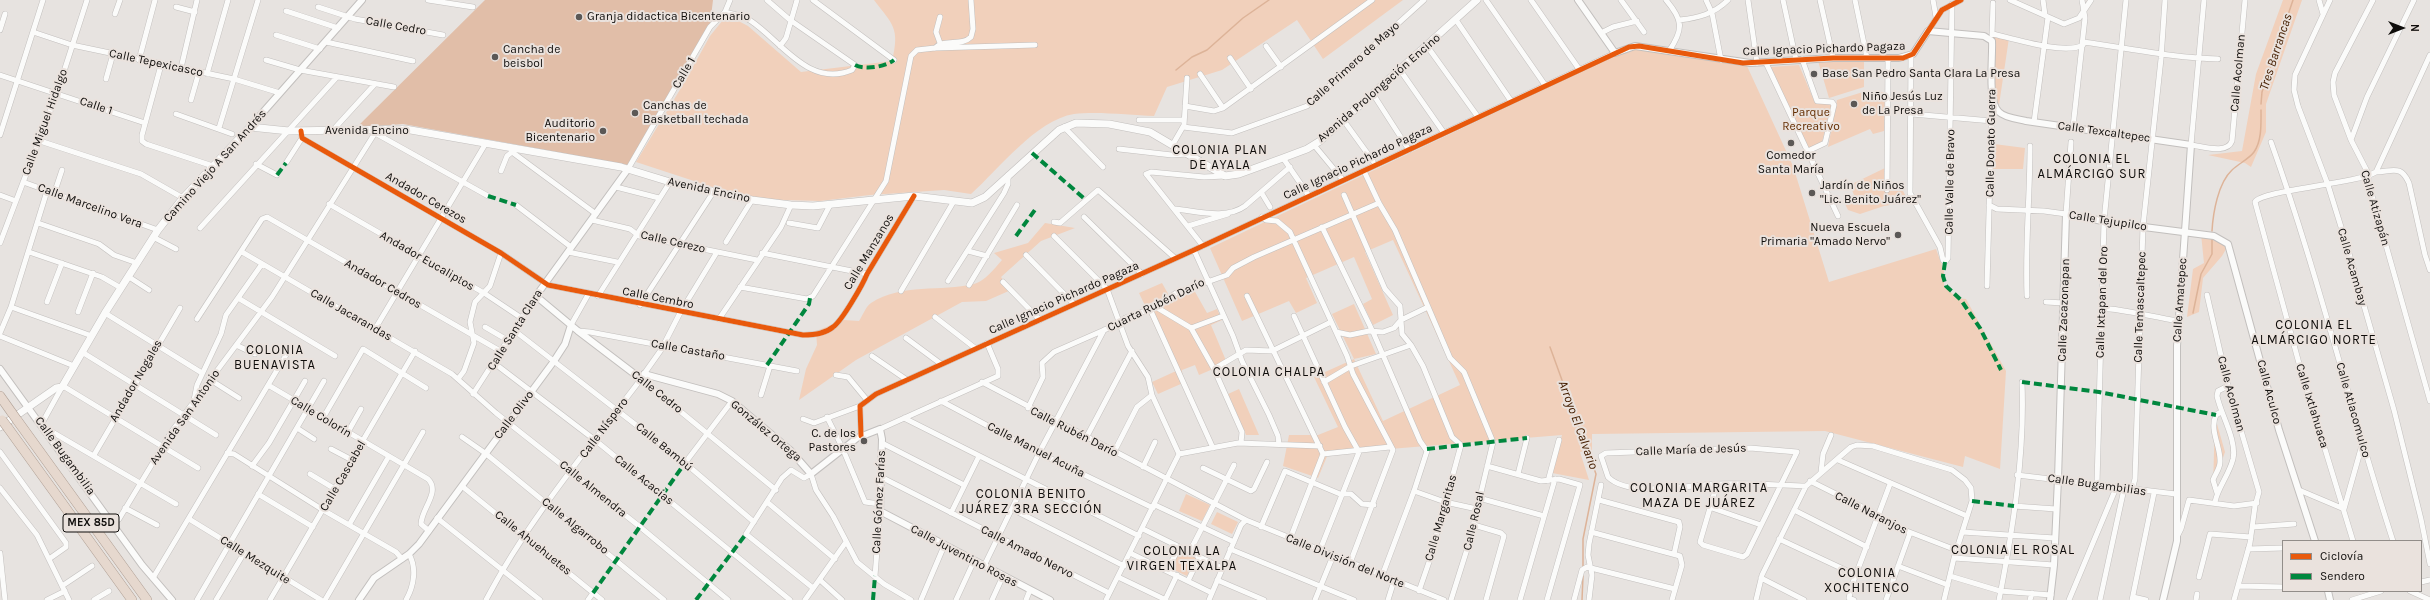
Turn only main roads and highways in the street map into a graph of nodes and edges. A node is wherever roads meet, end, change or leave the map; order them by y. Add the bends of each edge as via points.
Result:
1 (1477, 0) edge
2 (250, 127) joint
3 (1225, 176) joint
4 (0, 396) edge
5 (2, 423) edge
6 (132, 600) edge
7 (147, 600) edge

1 - 3 main road, Avenida Prolongación Encino via 1344,121 1314,144 1284,158 1239,174
2 - 3 main road, Avenida Encino via 302,134 333,130 405,129 628,169 670,182 752,200 791,205 830,205 914,196 968,203 980,201 1064,127 1076,123 1092,122 1143,129
2 - 5 main road, Camino Viejo A San Andrés via 158,230 62,387 56,388
4 - 7 highway, MEX 85D
5 - 6 highway, MEX 85D

